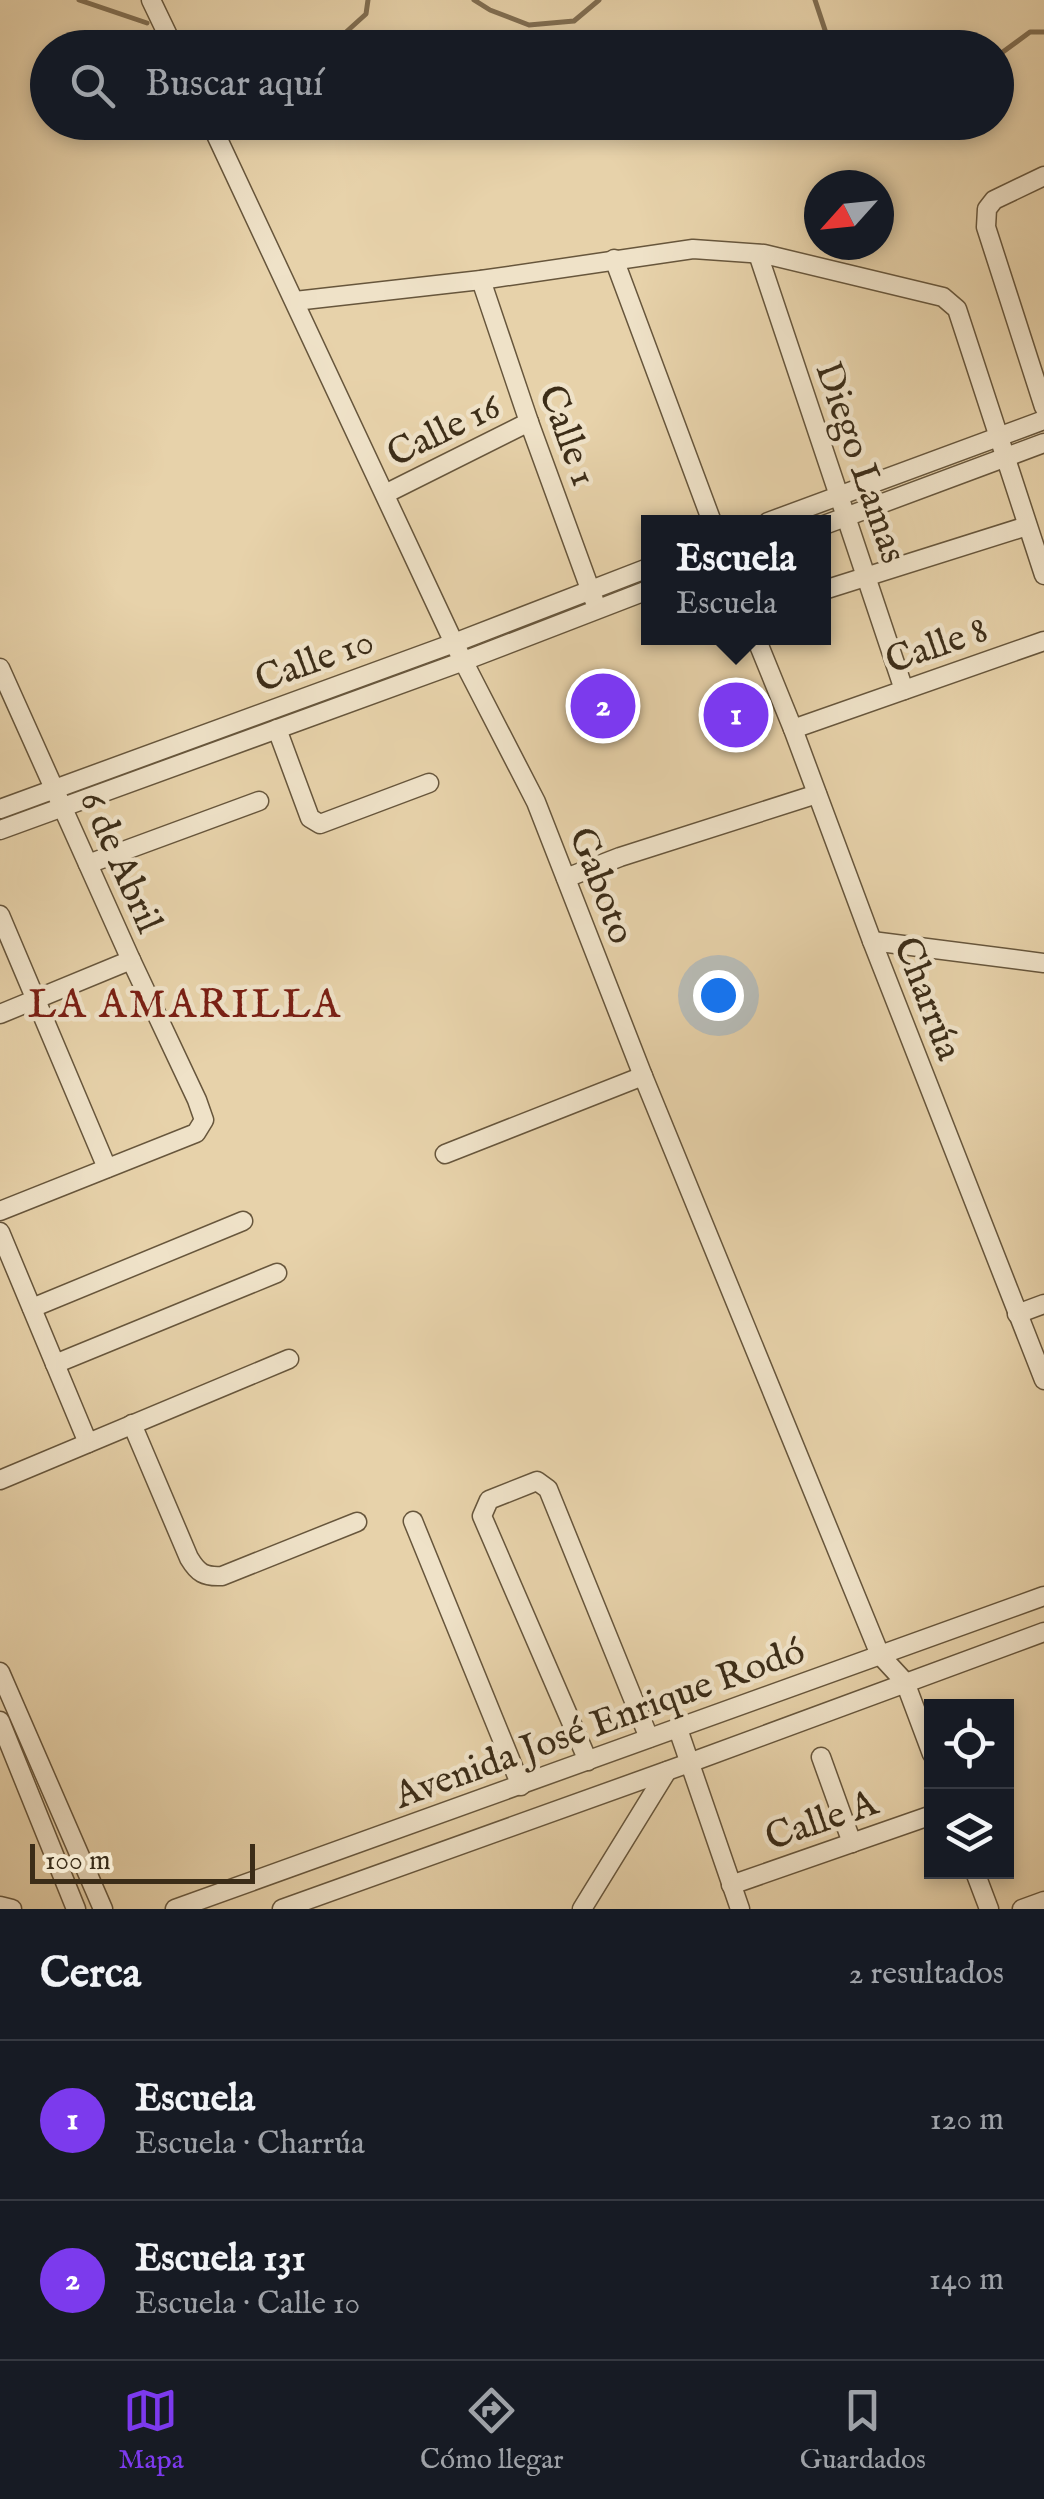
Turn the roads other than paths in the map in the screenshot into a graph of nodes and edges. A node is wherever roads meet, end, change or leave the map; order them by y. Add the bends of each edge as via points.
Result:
1 (151, 0) edge
2 (165, 30) edge
3 (219, 140) edge
4 (1044, 176) edge
5 (758, 254) junction
6 (614, 259) junction
7 (481, 280) junction
8 (295, 301) junction
9 (1044, 406) edge
10 (1044, 420) edge
11 (529, 422) junction
12 (998, 437) junction
13 (1044, 444) edge
14 (1005, 458) junction
15 (385, 494) junction
16 (838, 496) junction
17 (709, 515) edge
18 (787, 515) edge
19 (846, 516) junction
20 (831, 521) edge
21 (1026, 526) junction
22 (641, 571) edge
23 (865, 574) junction
24 (1044, 575) edge
25 (831, 587) edge
26 (590, 591) junction
27 (641, 593) edge
28 (597, 610) junction
29 (1044, 641) edge
30 (454, 643) junction
31 (759, 645) edge
32 (464, 661) junction
33 (0, 668) edge
34 (904, 690) junction
35 (277, 729) junction
36 (793, 729) junction
37 (429, 782) dead end
38 (817, 794) junction
39 (58, 797) junction
40 (259, 801) dead end
41 (0, 809) edge
42 (0, 830) edge
43 (88, 864) junction
44 (566, 878) junction
45 (0, 915) edge
46 (872, 941) junction
47 (131, 960) junction
48 (1044, 962) edge
49 (35, 1000) junction
50 (0, 1014) edge
51 (642, 1076) junction
52 (445, 1154) dead end
53 (107, 1168) junction
54 (0, 1211) edge
55 (243, 1220) dead end
56 (0, 1232) edge
57 (277, 1273) dead end
58 (1044, 1304) edge
59 (32, 1308) junction
60 (1017, 1314) junction
61 (289, 1359) dead end
62 (55, 1364) junction
63 (1044, 1380) edge
64 (132, 1424) junction
65 (88, 1443) junction
66 (0, 1480) edge
67 (412, 1521) dead end
68 (357, 1522) dead end
69 (1044, 1596) edge
70 (1044, 1632) edge
71 (880, 1654) junction
72 (1, 1679) edge
73 (905, 1682) junction
74 (0, 1721) edge
75 (678, 1728) junction
76 (924, 1733) edge
77 (649, 1738) junction
78 (821, 1757) dead end
79 (588, 1760) junction
80 (689, 1764) junction
81 (667, 1771) junction
82 (521, 1786) junction
83 (924, 1818) edge
84 (852, 1843) junction
85 (978, 1879) edge
86 (732, 1885) junction
87 (1044, 1901) edge
88 (0, 1906) edge
89 (12, 1909) edge
90 (76, 1909) edge
91 (103, 1909) edge
92 (176, 1909) edge
93 (282, 1909) edge
94 (582, 1909) edge
95 (740, 1909) edge
96 (989, 1909) edge
97 (1022, 1909) edge

1 - 2 street
3 - 8 street, Gaboto
4 - 9 street via 994,200 986,227
5 - 6 street via 693,248
5 - 12 street via 943,296 957,309
5 - 16 street, Diego Lamas
6 - 7 street
6 - 17 street
7 - 8 street
7 - 11 street, Calle 1
8 - 15 street, Gaboto
10 - 12 street
11 - 15 street, Calle 16
11 - 26 street, Calle 1
12 - 14 street
12 - 16 street
13 - 14 street
14 - 19 street
14 - 21 street
15 - 30 street, Gaboto
16 - 18 street
16 - 19 street, Diego Lamas
19 - 20 street
19 - 23 street, Diego Lamas
21 - 23 street
21 - 24 street
22 - 26 street, Calle 10
23 - 25 street
23 - 34 street, Diego Lamas
26 - 28 street, Calle 1
26 - 30 street, Calle 10
27 - 28 street, Calle 10
28 - 32 street, Calle 10
29 - 34 street, Calle 8
30 - 32 street, Gaboto
30 - 39 street, Calle 10
31 - 36 street, Charrúa
32 - 35 street, Calle 10
32 - 44 street, Gaboto via 536,802
33 - 39 street, 6 de Abril
34 - 36 street, Calle 8
35 - 37 street via 310,818 320,824
35 - 39 street, Calle 10
36 - 38 street, Charrúa
38 - 44 street
38 - 46 street, Charrúa
39 - 41 street, Calle 10
39 - 42 street, Calle 10
39 - 43 street, 6 de Abril
40 - 43 street
43 - 47 street, 6 de Abril
44 - 51 street, Gaboto
45 - 49 street
46 - 48 street
46 - 60 street, Charrúa
47 - 49 street
47 - 53 street, 6 de Abril via 204,1120 196,1133
49 - 50 street
49 - 53 street
51 - 52 street
51 - 71 street, Gaboto
53 - 54 street
55 - 59 street
56 - 59 street
57 - 62 street
58 - 60 street
59 - 62 street
60 - 63 street, Charrúa
61 - 64 street
62 - 65 street
64 - 65 street
64 - 68 street via 196,1571 222,1576
65 - 66 street
67 - 82 street
69 - 71 street, Avenida José Enrique Rodó
70 - 73 street, Avenida José Enrique Rodó
71 - 73 street, Gaboto
71 - 75 street, Avenida José Enrique Rodó
72 - 91 street
73 - 76 street
73 - 80 street, Avenida José Enrique Rodó
74 - 90 street
75 - 77 street, Avenida José Enrique Rodó
75 - 80 street
77 - 79 street, Avenida José Enrique Rodó
77 - 79 street via 548,1489 537,1481 488,1500 482,1516
78 - 84 street
79 - 82 street, Avenida José Enrique Rodó
80 - 81 street, Avenida José Enrique Rodó
80 - 86 street
81 - 93 street, Avenida José Enrique Rodó
81 - 94 street
82 - 92 street, Avenida José Enrique Rodó
83 - 84 street, Calle A
84 - 86 street, Calle A
85 - 96 street
86 - 95 street
87 - 97 street
88 - 89 street

